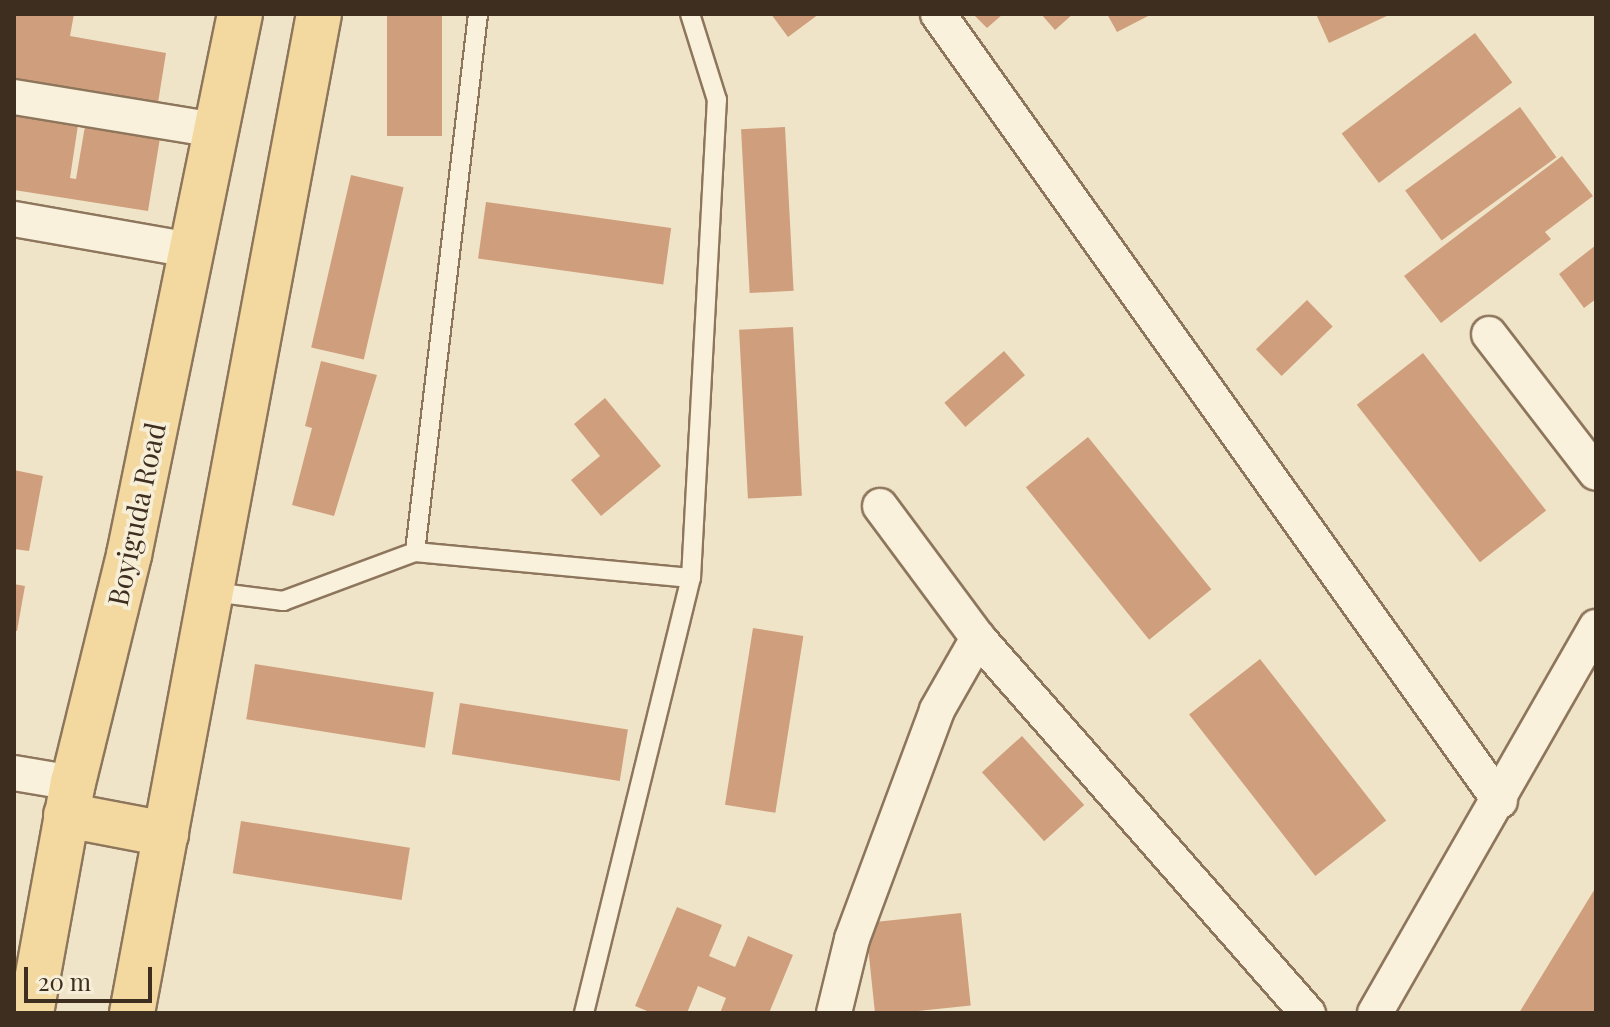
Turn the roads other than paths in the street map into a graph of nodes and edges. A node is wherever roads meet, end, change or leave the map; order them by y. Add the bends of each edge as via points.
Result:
1 (240, 14) edge
2 (319, 14) edge
3 (478, 14) edge
4 (690, 14) edge
5 (938, 14) edge
6 (14, 97) edge
7 (215, 130) junction
8 (14, 219) edge
9 (189, 250) junction
10 (1489, 334) dead end
11 (1596, 473) edge
12 (880, 506) dead end
13 (415, 552) junction
14 (691, 578) junction
15 (213, 592) junction
16 (1596, 627) edge
17 (978, 638) junction
18 (14, 773) edge
19 (70, 799) junction
20 (1500, 801) junction
21 (166, 834) junction
22 (31, 1013) edge
23 (132, 1013) edge
24 (584, 1013) edge
25 (834, 1013) edge
26 (1308, 1013) edge
27 (1375, 1013) edge

1 - 7 main road, Boyiguda Road
2 - 15 main road
3 - 13 lane
4 - 14 lane via 717,100
5 - 20 street
6 - 7 street
7 - 9 main road, Boyiguda Road
8 - 9 street
9 - 19 main road, Boyiguda Road via 129,555
10 - 11 street
12 - 17 street
13 - 14 lane
13 - 15 lane via 283,601
14 - 24 lane
15 - 21 main road
16 - 20 street
17 - 25 street via 937,710 852,939
17 - 26 street
18 - 19 street
19 - 21 main road
19 - 22 main road, Boyiguda Road
20 - 27 street
21 - 23 main road

